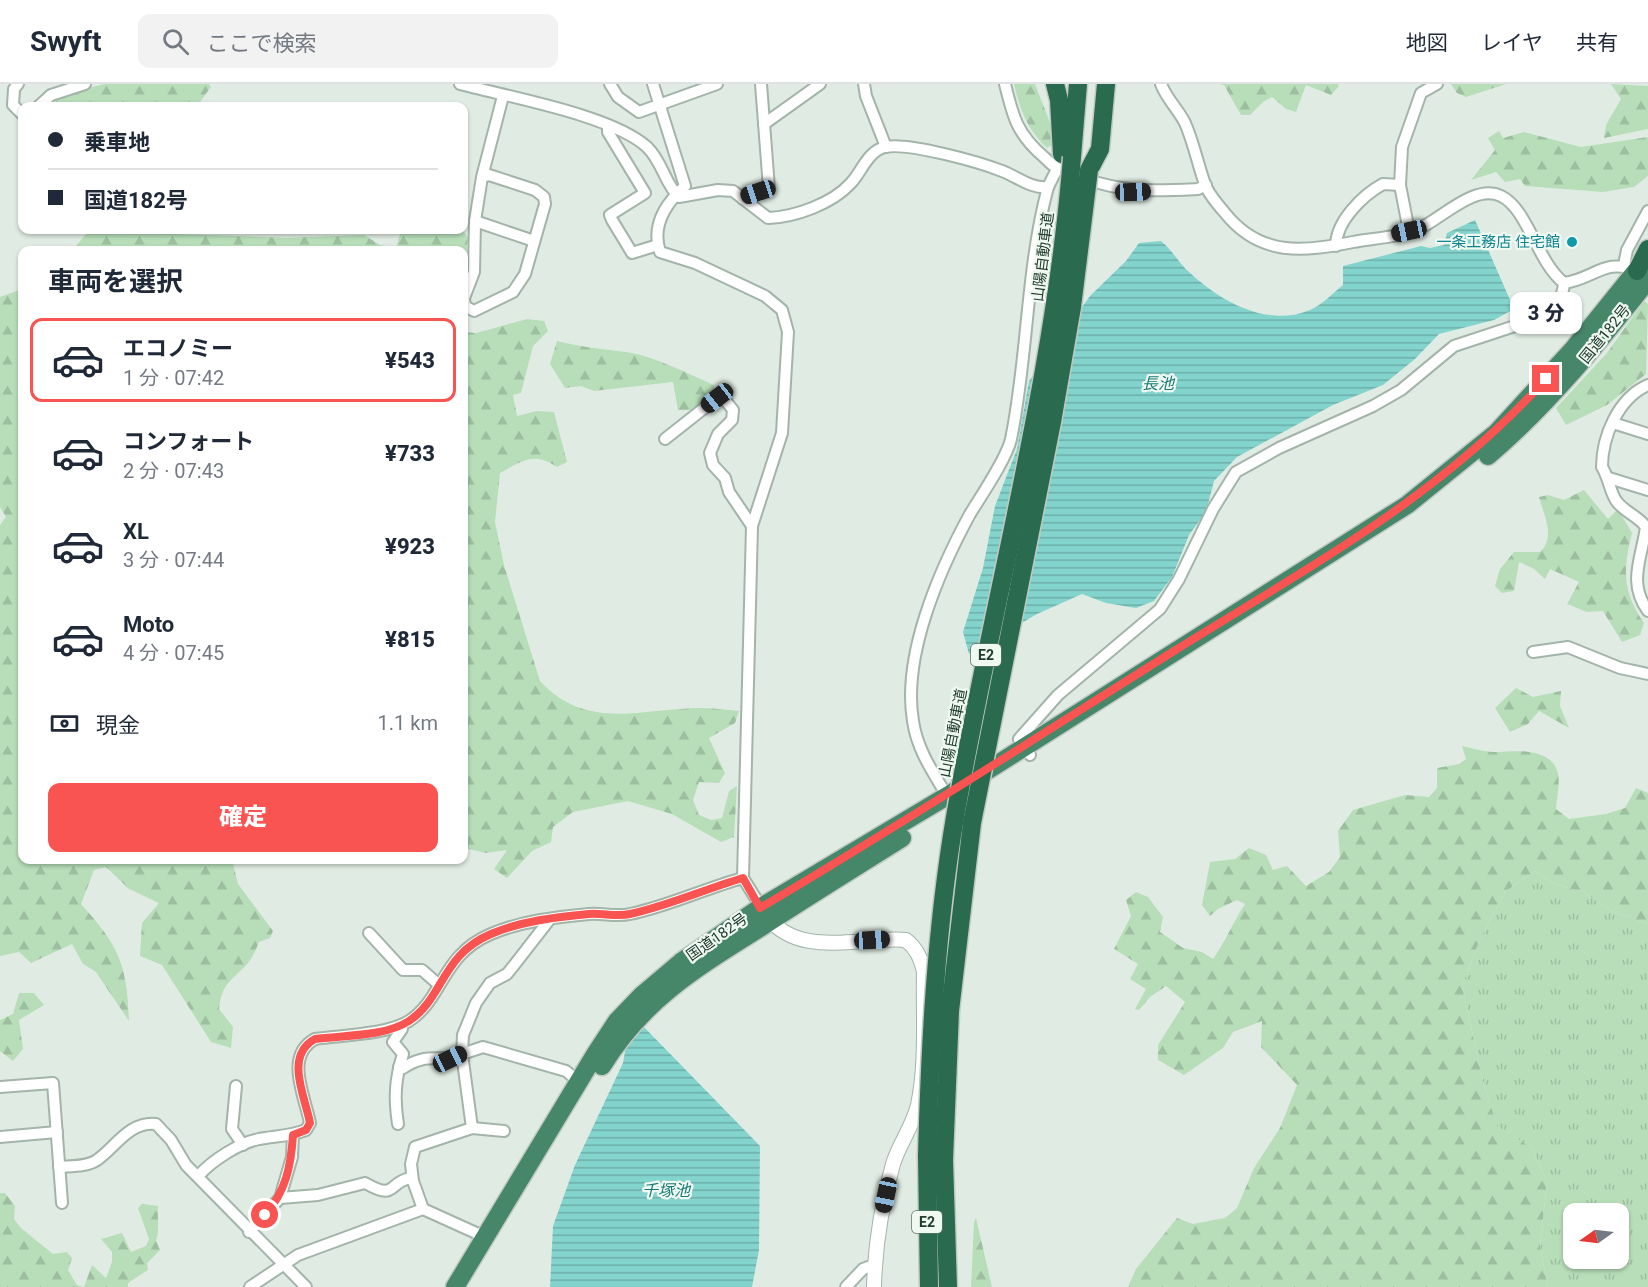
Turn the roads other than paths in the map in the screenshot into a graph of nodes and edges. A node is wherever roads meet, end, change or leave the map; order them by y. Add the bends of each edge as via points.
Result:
1 (18, 84) edge
2 (85, 84) edge
3 (460, 84) edge
4 (610, 84) edge
5 (653, 84) edge
6 (717, 84) edge
7 (761, 84) edge
8 (820, 84) edge
9 (864, 84) edge
10 (1005, 84) edge
11 (1055, 84) edge
12 (1078, 84) edge
13 (1095, 84) edge
14 (1106, 84) edge
15 (1161, 84) edge
16 (1437, 84) edge
17 (700, 87) edge
18 (502, 96) junction
19 (43, 102) edge
20 (660, 104) junction
21 (18, 110) edge
22 (764, 124) junction
23 (608, 125) junction
24 (886, 147) junction
25 (1064, 160) junction
26 (1089, 170) junction
27 (482, 177) junction
28 (1206, 185) junction
29 (1400, 185) junction
30 (1048, 187) junction
31 (676, 194) junction
32 (743, 199) junction
33 (1648, 211) edge
34 (475, 221) junction
35 (1409, 231) junction
36 (534, 241) junction
37 (658, 245) junction
38 (1336, 246) junction
39 (1648, 249) edge
40 (1648, 256) edge
41 (1639, 273) edge
42 (1564, 283) junction
43 (468, 288) edge
44 (468, 308) edge
45 (1648, 385) edge
46 (1613, 423) junction
47 (1648, 434) edge
48 (664, 439) dead end
49 (1609, 478) junction
50 (1648, 490) edge
51 (752, 526) junction
52 (1646, 545) edge
53 (1648, 611) edge
54 (1533, 652) dead end
55 (1648, 674) edge
56 (1027, 751) junction
57 (950, 801) junction
58 (743, 878) junction
59 (765, 914) junction
60 (550, 919) junction
61 (369, 933) dead end
62 (438, 984) junction
63 (401, 1024) junction
64 (462, 1054) junction
65 (399, 1067) junction
66 (579, 1082) junction
67 (236, 1086) dead end
68 (0, 1087) edge
69 (398, 1124) dead end
70 (472, 1128) junction
71 (504, 1131) dead end
72 (57, 1132) junction
73 (293, 1135) junction
74 (0, 1137) edge
75 (243, 1145) junction
76 (936, 1158) junction
77 (59, 1167) junction
78 (199, 1175) junction
79 (413, 1181) junction
80 (280, 1198) junction
81 (62, 1203) dead end
82 (423, 1209) junction
83 (249, 1232) junction
84 (485, 1237) junction
85 (876, 1264) junction
86 (284, 1266) junction
87 (250, 1287) edge
88 (306, 1287) edge
89 (455, 1287) edge
90 (468, 1287) edge
91 (846, 1287) edge
92 (874, 1287) edge
93 (929, 1287) edge
94 (948, 1287) edge

1 - 21 street via 13,105
2 - 19 street via 51,95
3 - 18 street
4 - 20 street via 618,97 639,112
5 - 20 street
6 - 17 street
7 - 22 street
8 - 22 street
9 - 24 street
10 - 25 street via 1020,134
11 - 25 highway
12 - 25 highway, 山陽自動車道 / E2
13 - 26 highway, 山陽自動車道 / E2
14 - 26 highway via 1100,149
15 - 28 street via 1185,122
16 - 29 street via 1421,93 1415,105 1402,147
17 - 20 street
18 - 23 street
18 - 27 street
20 - 31 street via 686,186
22 - 32 street via 769,188
23 - 31 street via 654,154
23 - 37 street via 608,132 645,193 610,215 612,220 632,253
24 - 30 street via 939,153 999,169 1032,186
24 - 32 street via 871,155 846,188 819,205 768,218
25 - 28 street via 1110,188 1133,192 1198,189
25 - 30 street
25 - 76 highway, 山陽自動車道 / E2, bridge via 1050,341 955,820 933,1010
26 - 76 highway, 山陽自動車道 / E2, bridge via 1052,422 972,823
27 - 34 street
27 - 36 street via 489,175 535,190 544,197
28 - 38 street via 1231,221 1255,239 1293,249
29 - 35 street
29 - 38 street via 1383,184 1360,200 1336,236
30 - 57 street via 1011,441 954,544 915,658 910,695 913,722 925,759
31 - 32 street via 688,197 726,190
31 - 37 street via 663,210
33 - 41 street via 1627,250
34 - 36 street
34 - 43 street via 474,272
35 - 38 street
35 - 42 street via 1480,194 1502,196 1514,205 1536,248
36 - 44 street via 525,274 513,292 474,311
37 - 51 street via 666,255 695,263 765,296 786,317 782,433
39 - 41 highway
40 - 41 highway, 国道182号
41 - 42 street via 1607,266
41 - 56 highway, 国道182号 via 1496,433 1407,506
42 - 56 street via 1563,295 1551,312 1454,346 1382,401 1236,472 1160,609 1058,695 1019,739
45 - 46 street via 1627,399
46 - 47 street
46 - 49 street via 1602,453 1602,467
48 - 51 street via 717,398 725,400 733,410 732,420 718,434 710,453 713,465 725,478 729,492
49 - 50 street
49 - 52 street via 1616,501 1638,516 1646,527
51 - 58 street
52 - 53 street via 1637,564 1636,580 1641,602
54 - 55 street via 1568,647 1620,668
56 - 57 highway, 国道182号
57 - 59 highway, 国道182号
58 - 59 street
58 - 60 street via 628,915
59 - 66 highway, 国道182号 via 681,962 642,995 617,1021
59 - 85 street via 792,937 814,943 906,940 917,949 921,959 923,1038 918,1105 909,1134 894,1161
59 - 90 highway, 国道182号 via 650,1004 628,1029
60 - 62 street via 478,939 454,960
60 - 64 street via 507,974 490,983 476,1003 463,1035
61 - 62 street via 403,970 422,970
62 - 63 street via 419,1012
63 - 65 street via 393,1042 403,1054
63 - 73 street via 390,1029 315,1039 307,1044 300,1052 298,1066 310,1123 306,1130
64 - 65 street via 450,1059 424,1057
64 - 66 street via 483,1047 566,1071
64 - 70 street
65 - 69 street via 394,1101
66 - 84 highway, 国道182号
67 - 75 street via 232,1129
68 - 72 street via 53,1083
70 - 71 street
70 - 79 street via 415,1147
72 - 74 street
72 - 77 street
73 - 75 street via 257,1139
73 - 80 street via 292,1157
75 - 78 street
76 - 93 highway, 山陽自動車道 / E2
76 - 94 highway, 山陽自動車道 / E2
77 - 78 street via 97,1160 114,1142 149,1123 156,1124 186,1165
77 - 81 street
78 - 83 street
79 - 80 street via 404,1179 394,1189 380,1191 364,1183 318,1195
79 - 82 street
80 - 83 street
82 - 84 street
82 - 86 street via 314,1248
83 - 86 street
84 - 89 highway, 国道182号
85 - 91 street via 863,1269
85 - 92 street
86 - 87 street
86 - 88 street

